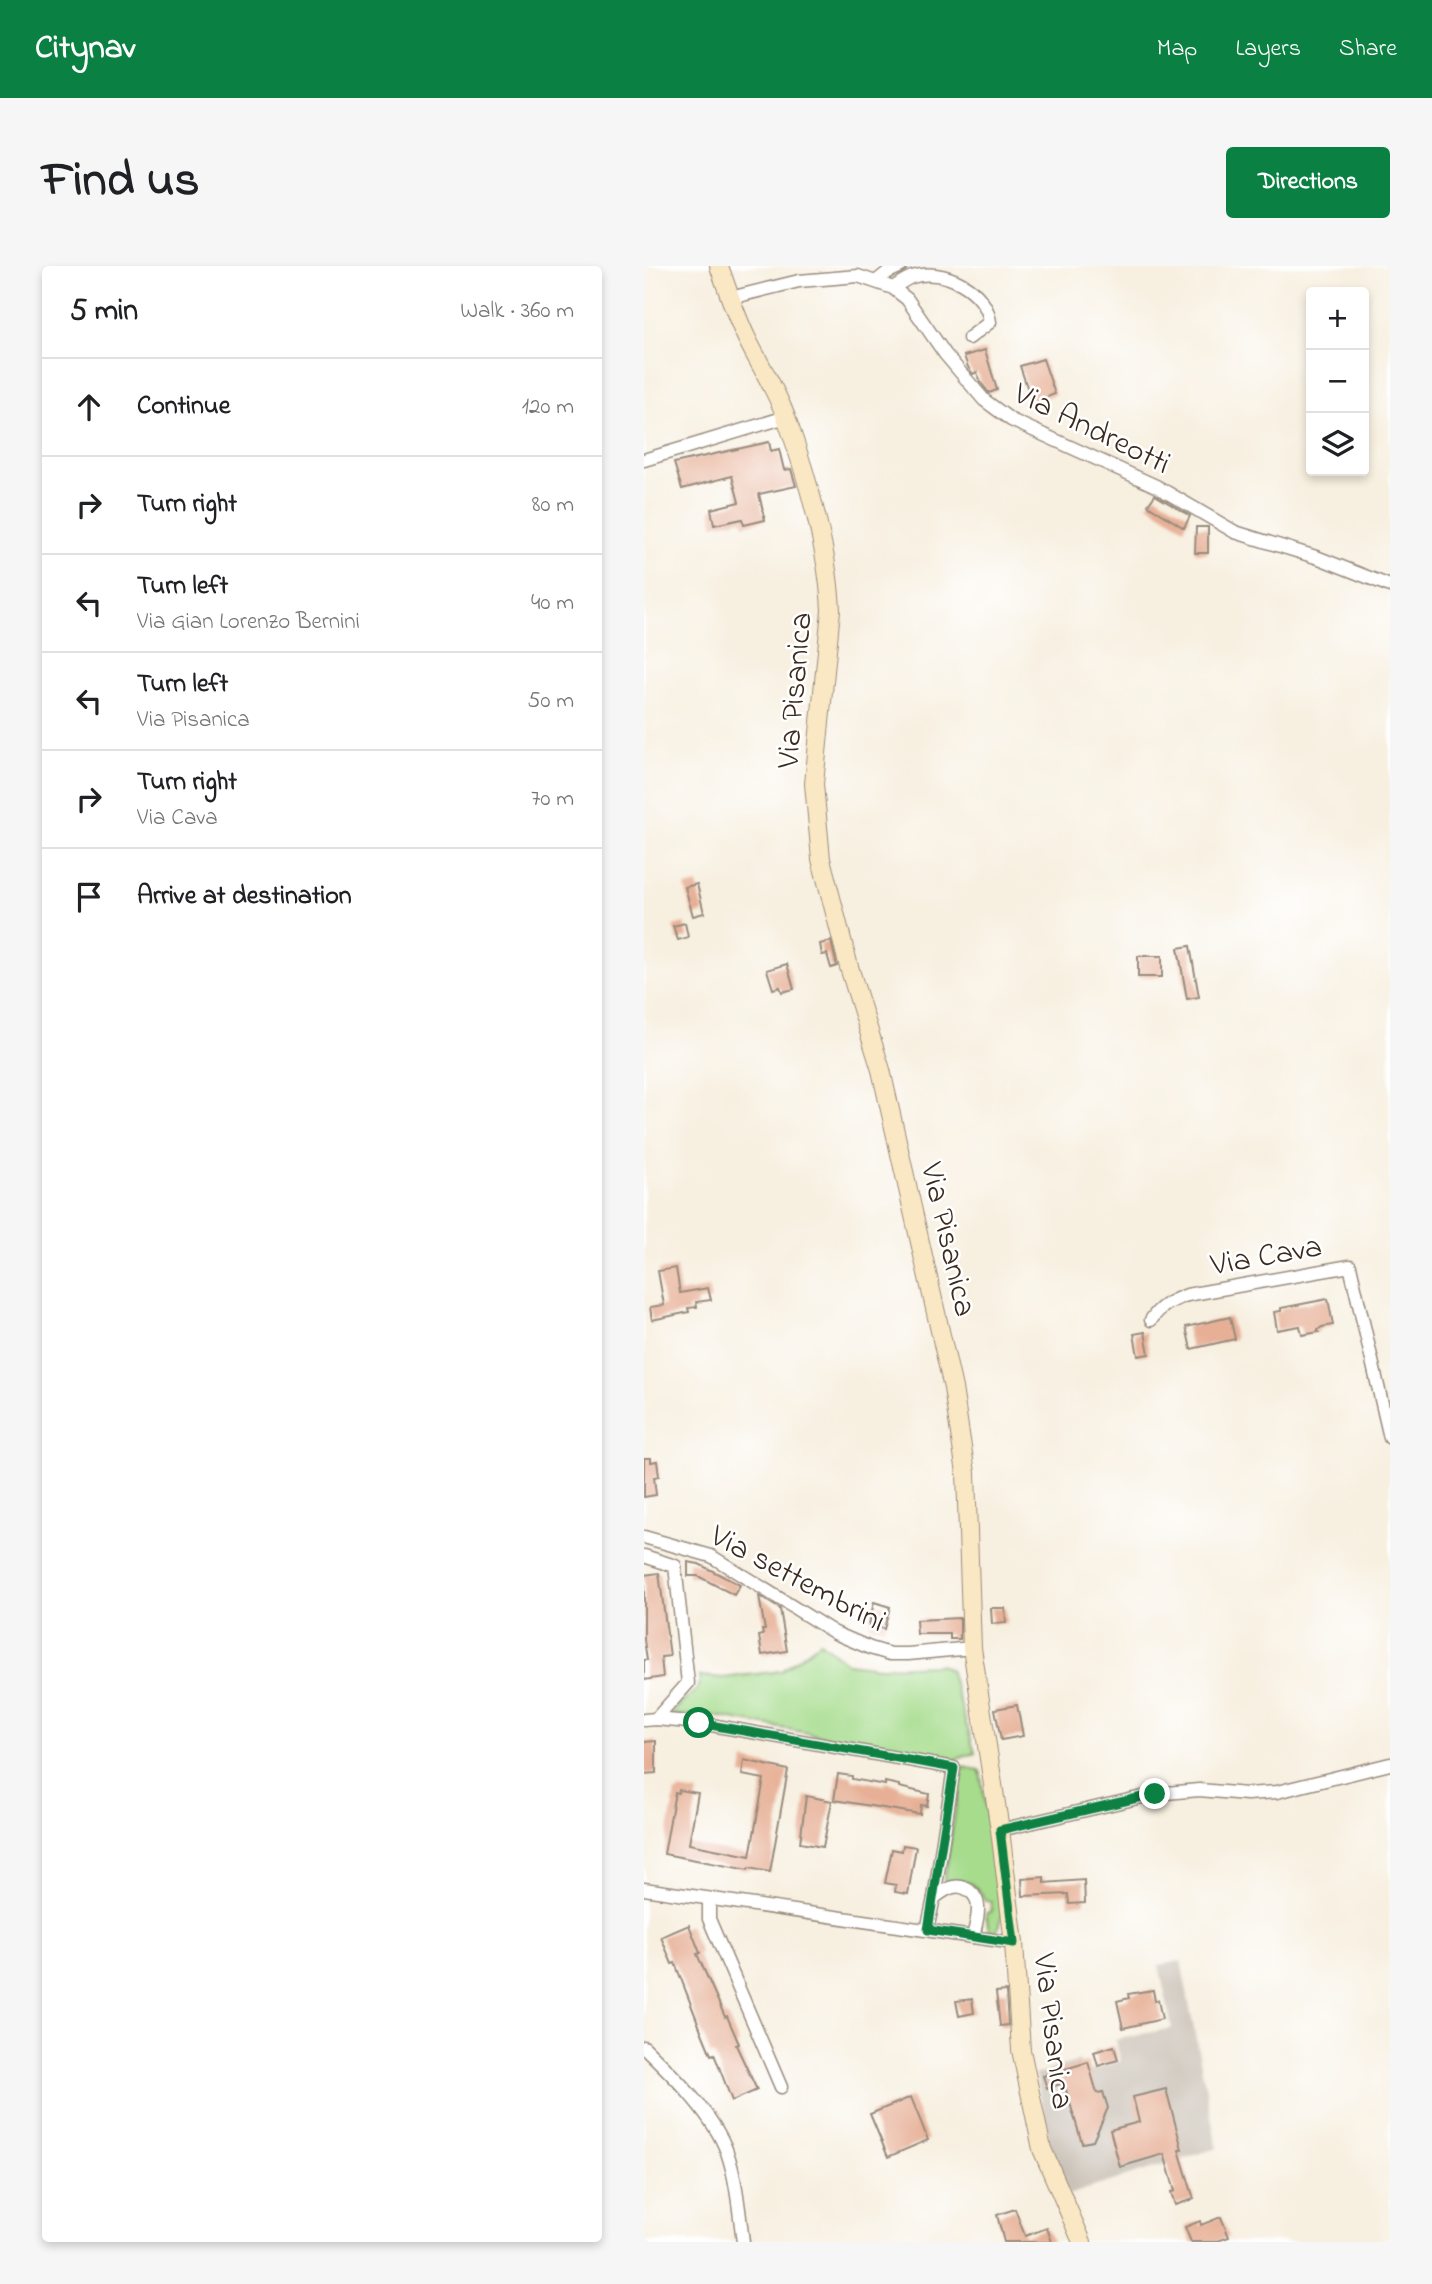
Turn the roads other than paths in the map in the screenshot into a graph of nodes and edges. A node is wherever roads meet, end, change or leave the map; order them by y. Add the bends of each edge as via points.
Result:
1 (719, 266) edge
2 (901, 266) edge
3 (877, 281) junction
4 (893, 288) junction
5 (730, 298) junction
6 (969, 338) dead end
7 (786, 417) junction
8 (644, 460) edge
9 (1390, 586) edge
10 (1151, 1320) dead end
11 (1390, 1438) edge
12 (644, 1537) edge
13 (644, 1556) edge
14 (972, 1648) junction
15 (650, 1720) edge
16 (1390, 1764) edge
17 (1000, 1830) junction
18 (644, 1889) edge
19 (934, 1898) junction
20 (709, 1899) junction
21 (928, 1930) junction
22 (973, 1937) junction
23 (1014, 1943) junction
24 (644, 2047) edge
25 (781, 2087) dead end
26 (743, 2242) edge
27 (1082, 2242) edge

1 - 5 street, Via Pisanica
2 - 3 street
3 - 4 street, Via Andreotti
3 - 5 street, Via Andreotti via 858,276 799,281
4 - 6 street via 911,277 938,274 958,281 989,312 990,322
4 - 9 street, Via Andreotti via 907,299 984,400 1011,420 1156,486 1235,532
5 - 7 street, Via Pisanica
7 - 8 street
7 - 14 street, Via Pisanica via 830,584 814,784 821,859 881,1070 953,1388 966,1473
10 - 11 street, Via Cava via 1170,1301 1187,1295 1350,1266
12 - 14 street, Via settembrini via 711,1556 835,1633 870,1648 908,1654
13 - 15 street via 675,1566 688,1683
14 - 17 street, Via Pisanica
15 - 19 street via 699,1723 954,1768
16 - 17 street via 1276,1792 1155,1794
17 - 23 street, Via Pisanica
18 - 20 street
19 - 21 street
19 - 22 street via 949,1888 972,1891 979,1907
20 - 21 street
20 - 25 street via 709,1919
21 - 22 street
22 - 23 street
23 - 27 street, Via Pisanica via 1021,2050 1042,2149
24 - 26 street via 683,2085 726,2148

